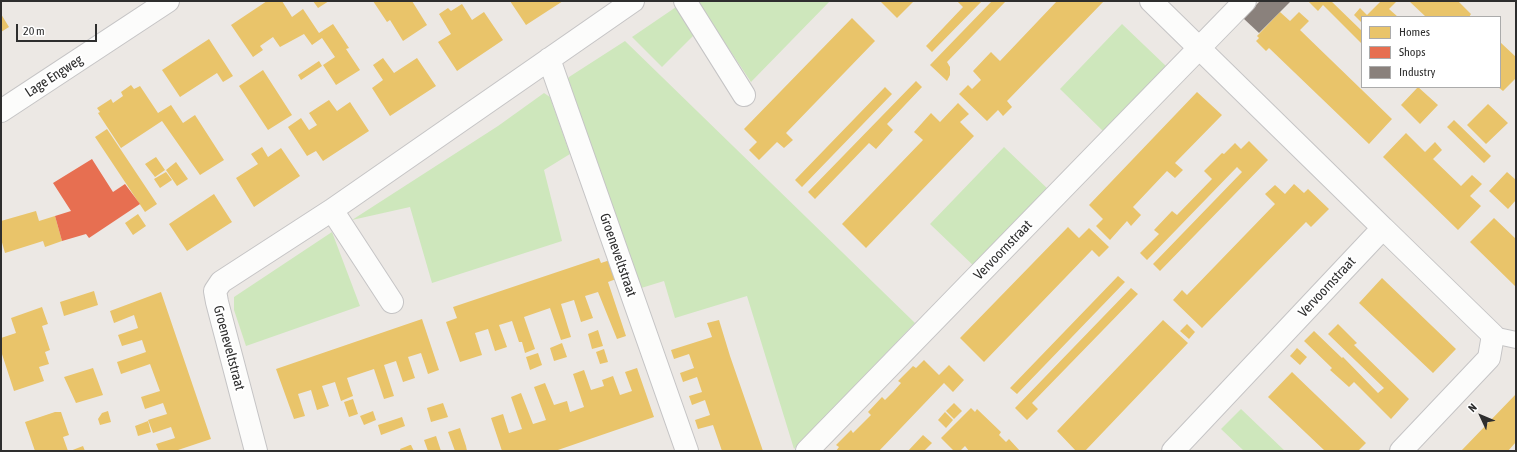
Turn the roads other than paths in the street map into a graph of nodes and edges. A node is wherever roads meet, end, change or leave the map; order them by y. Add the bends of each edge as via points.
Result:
1 (168, 1) edge
2 (633, 1) edge
3 (685, 1) edge
4 (1151, 1) edge
5 (1245, 1) edge
6 (1200, 48) junction
7 (549, 59) junction
8 (744, 95) dead end
9 (1, 111) edge
10 (332, 210) junction
11 (1383, 228) junction
12 (392, 302) dead end
13 (1492, 335) junction
14 (1516, 340) edge
15 (256, 451) edge
16 (687, 451) edge
17 (807, 451) edge
18 (1172, 451) edge
19 (1401, 451) edge

1 - 9 street, Lage Engweg
2 - 7 street, Groeneveltstraat
3 - 8 street
4 - 6 street
5 - 6 street, Vervoornstraat
6 - 11 street
6 - 17 street, Vervoornstraat
7 - 10 street, Groeneveltstraat
7 - 16 street, Groeneveltstraat
10 - 12 street
10 - 15 street, Groeneveltstraat via 222,282 215,291
11 - 13 street
11 - 18 street, Vervoornstraat
13 - 14 lane
13 - 19 street via 1489,358

